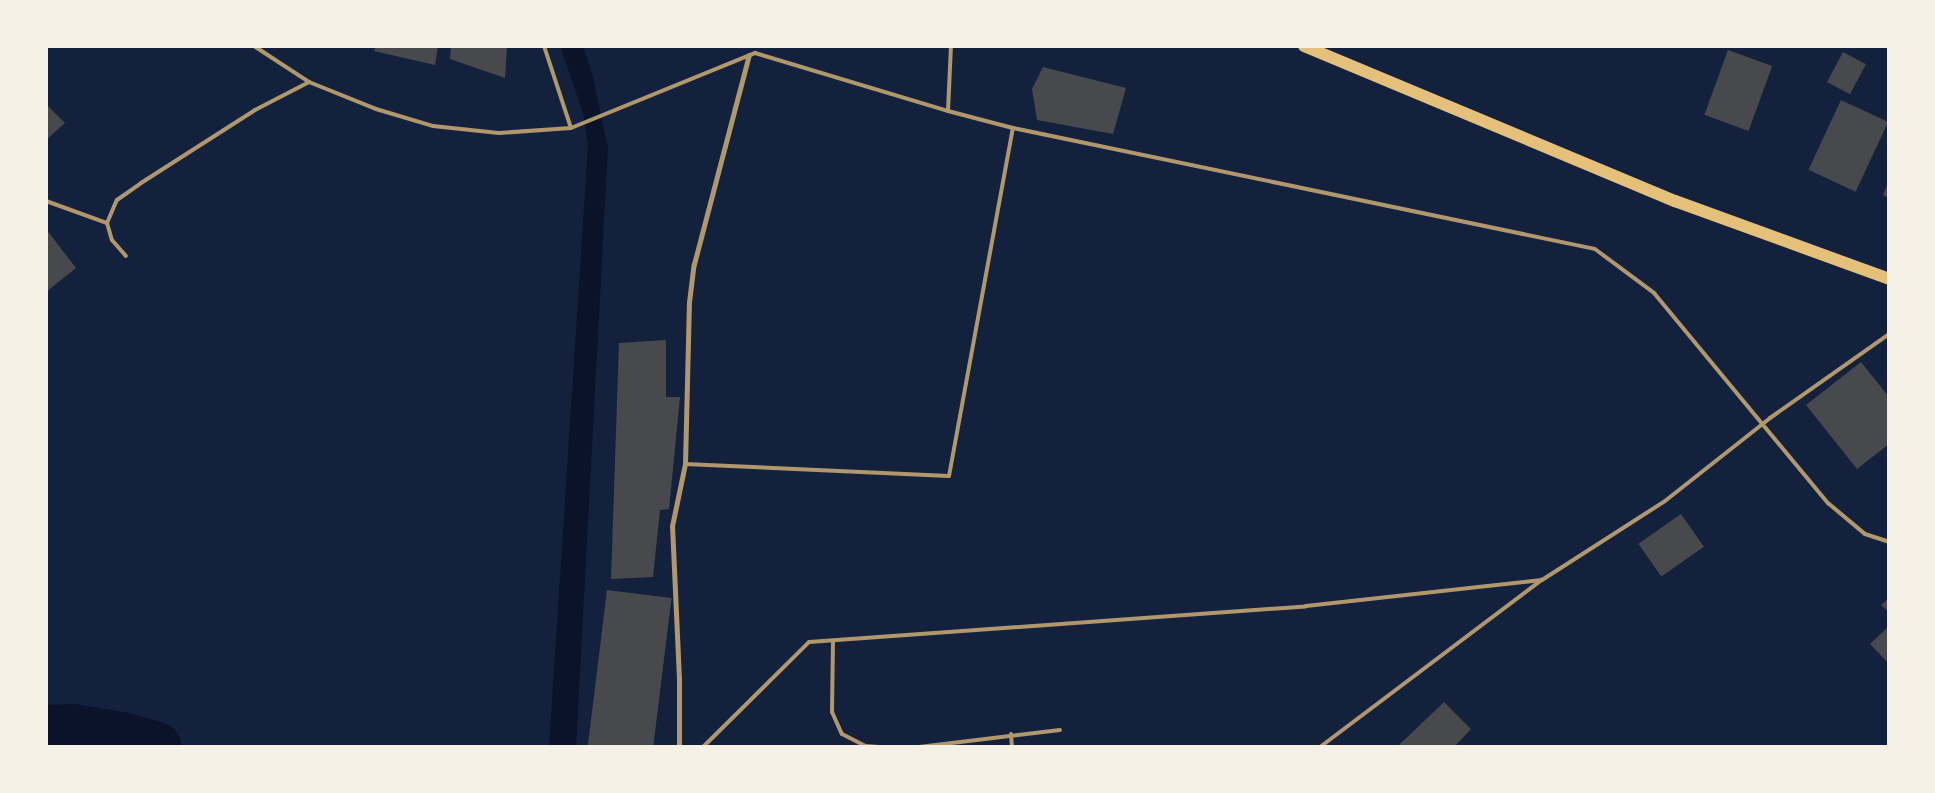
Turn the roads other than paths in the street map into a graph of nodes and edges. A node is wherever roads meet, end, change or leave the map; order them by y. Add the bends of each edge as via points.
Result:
1 (254, 46) edge
2 (544, 46) edge
3 (951, 46) edge
4 (1304, 46) edge
5 (750, 55) junction
6 (310, 82) junction
7 (948, 111) junction
8 (572, 128) junction
9 (1014, 128) junction
10 (46, 201) edge
11 (107, 223) junction
12 (126, 256) dead end
13 (1889, 279) edge
14 (1889, 334) edge
15 (1762, 424) junction
16 (685, 464) junction
17 (1889, 542) edge
18 (1542, 580) junction
19 (833, 641) junction
20 (1060, 730) dead end
21 (1011, 734) junction
22 (932, 746) edge
23 (679, 747) edge
24 (703, 747) edge
25 (879, 747) edge
26 (919, 747) edge
27 (1012, 747) edge
28 (1320, 747) edge

1 - 6 lane
2 - 8 lane
3 - 7 lane
4 - 13 main road via 1675,201
5 - 7 lane via 755,53
5 - 8 lane
5 - 16 street via 694,264 689,302
6 - 8 lane via 376,109 433,126 499,134
6 - 11 lane via 255,110 129,191 117,200
7 - 9 lane
9 - 15 lane via 1595,249 1654,293
9 - 16 lane via 950,476
10 - 11 lane
11 - 12 lane via 112,240
14 - 15 lane
15 - 17 lane via 1828,503 1865,534
15 - 18 lane via 1665,501
16 - 23 street via 672,526
18 - 19 lane via 1306,606
18 - 28 lane
19 - 24 lane via 809,642
19 - 25 lane via 832,712 842,734 866,746
20 - 21 lane
21 - 22 lane
21 - 27 lane
22 - 26 lane

